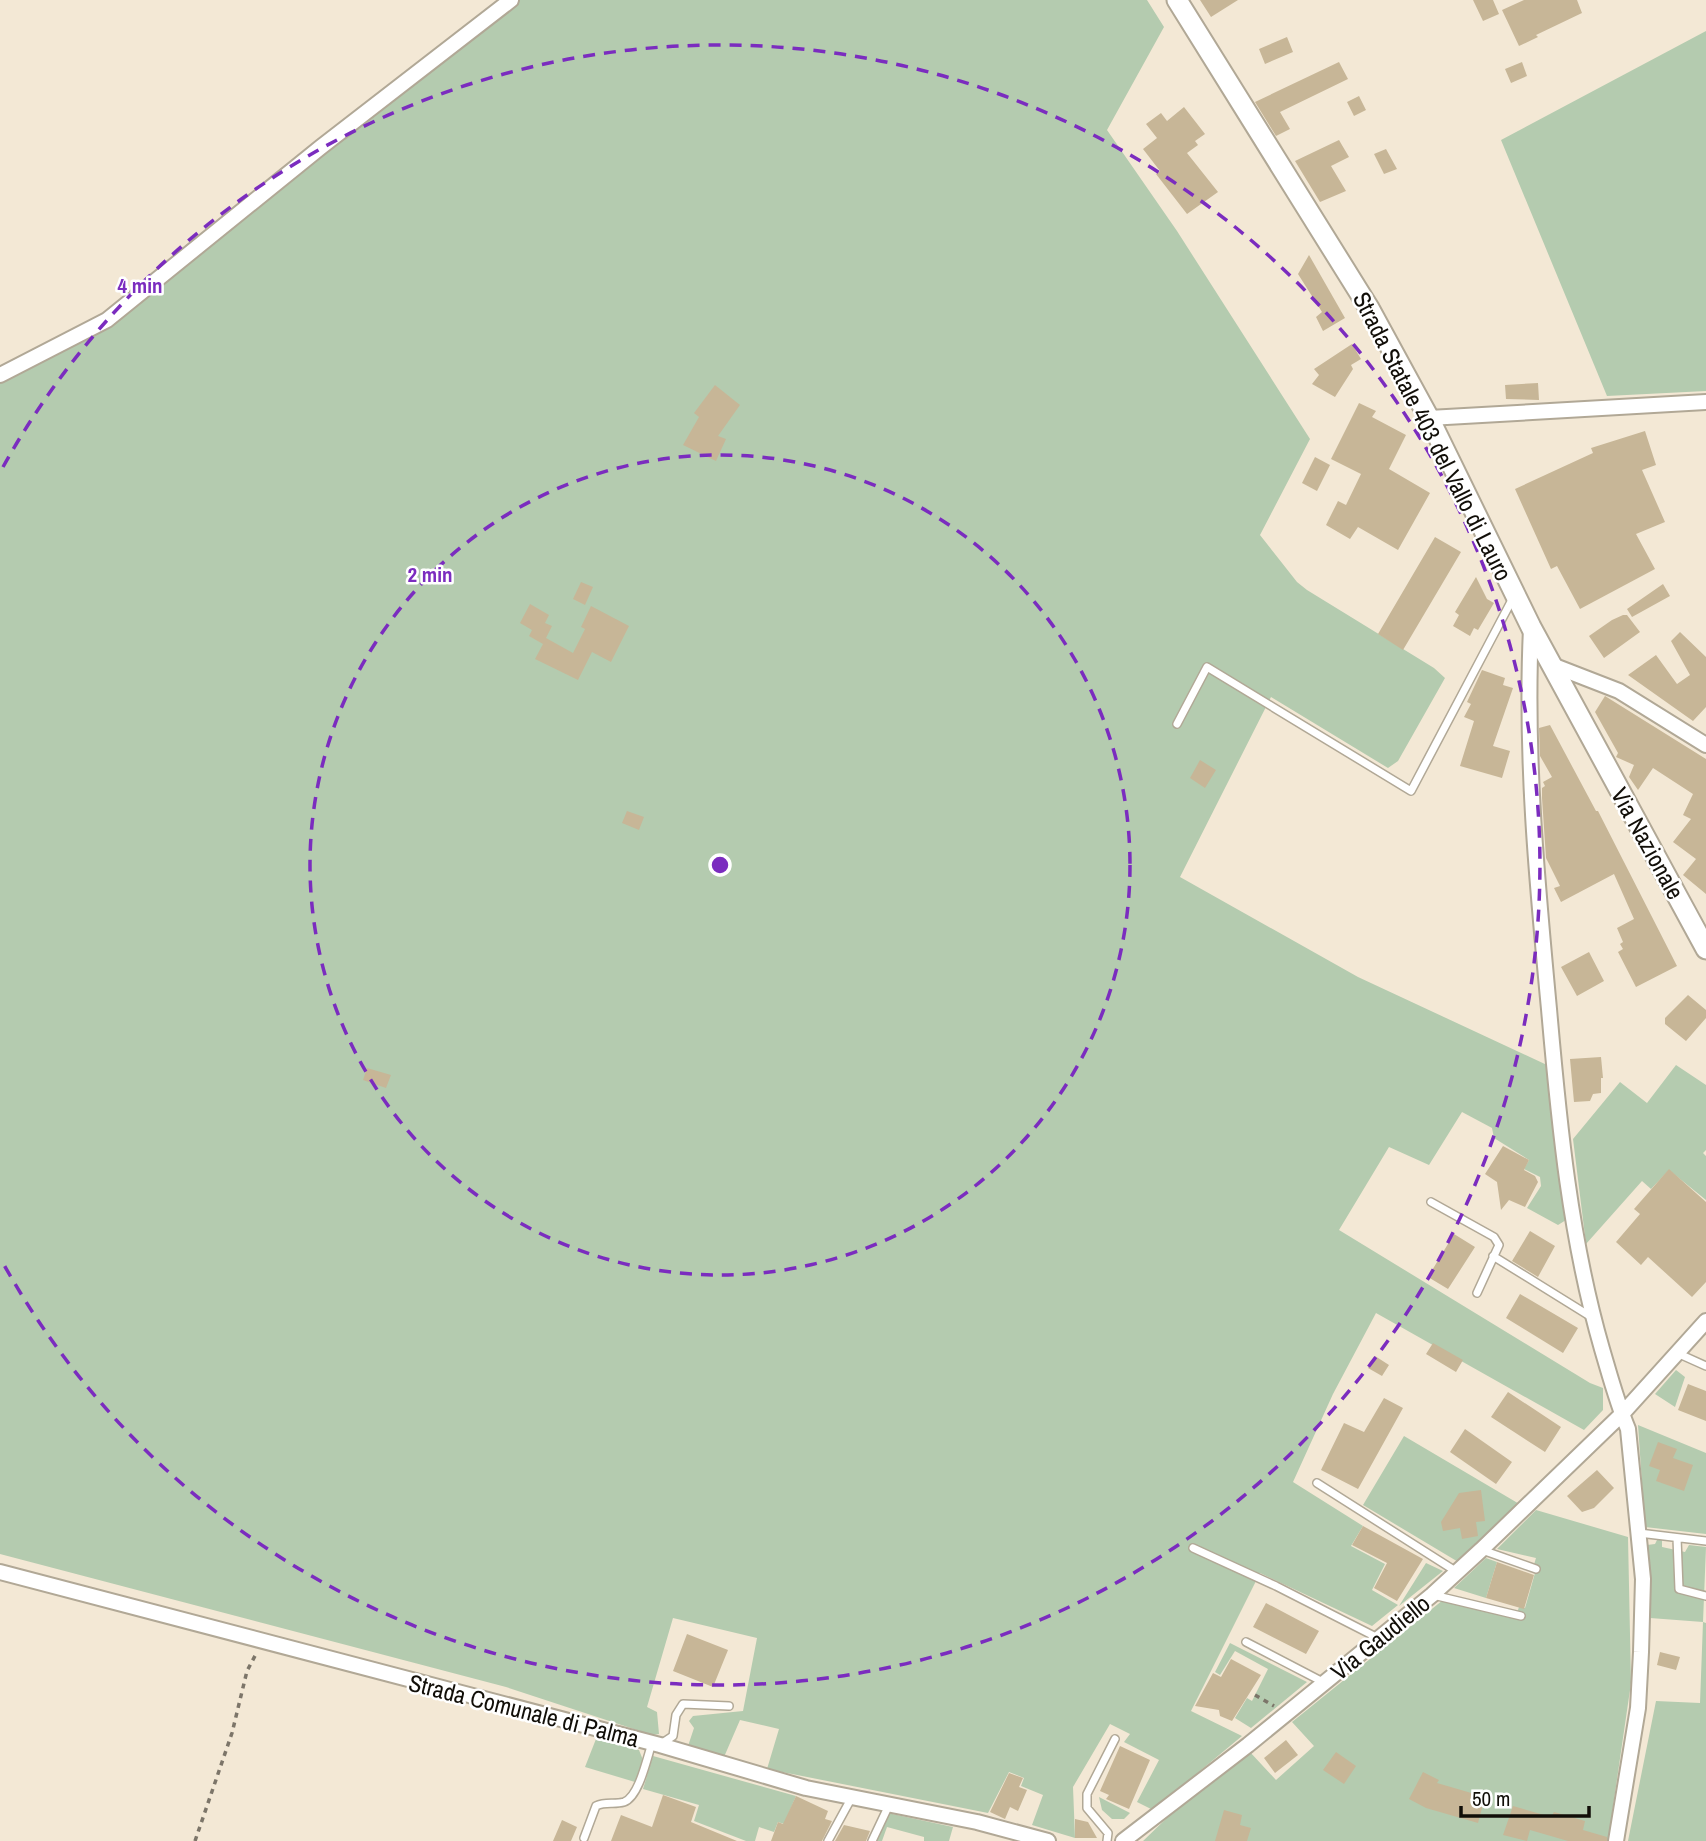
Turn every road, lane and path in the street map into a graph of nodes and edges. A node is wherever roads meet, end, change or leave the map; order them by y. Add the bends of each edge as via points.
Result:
1 (511, 0) edge
2 (1177, 0) edge
3 (0, 376) edge
4 (1706, 402) edge
5 (1429, 418) junction
6 (1515, 595) junction
7 (1531, 627) junction
8 (1552, 665) junction
9 (1177, 724) dead end
10 (1706, 745) edge
11 (1610, 773) joint
12 (1706, 949) edge
13 (1430, 1202) dead end
14 (1493, 1256) junction
15 (1477, 1293) dead end
16 (1593, 1318) junction
17 (1706, 1321) edge
18 (1676, 1353) junction
19 (1706, 1366) edge
20 (1622, 1413) junction
21 (1317, 1483) dead end
22 (1639, 1533) junction
23 (1677, 1538) junction
24 (1706, 1541) edge
25 (1193, 1548) dead end
26 (1481, 1550) junction
27 (1536, 1569) dead end
28 (0, 1572) edge
29 (1457, 1572) junction
30 (1432, 1595) junction
31 (1706, 1595) edge
32 (1521, 1616) dead end
33 (1379, 1639) junction
34 (262, 1642) junction
35 (1247, 1642) dead end
36 (1324, 1683) junction
37 (1255, 1695) dead end
38 (729, 1706) dead end
39 (1287, 1712) junction
40 (1115, 1739) dead end
41 (656, 1744) junction
42 (852, 1797) junction
43 (889, 1805) junction
44 (584, 1838) dead end
45 (195, 1841) edge
46 (828, 1841) edge
47 (872, 1841) edge
48 (1048, 1841) edge
49 (1107, 1841) edge
50 (1123, 1841) edge
51 (1616, 1841) edge

1 - 3 street via 107,320
2 - 5 main road, Strada Statale 403 del Vallo di Lauro via 1369,308
4 - 5 street
5 - 6 main road, Strada Statale 403 del Vallo di Lauro
6 - 7 main road, Strada Statale 403 del Vallo di Lauro
6 - 9 lane via 1411,791 1207,667
7 - 8 main road, Strada Statale 403 del Vallo di Lauro
7 - 16 street via 1532,832 1561,1134 1573,1227
8 - 10 street via 1619,691
8 - 11 main road, Strada Statale 403 del Vallo di Lauro
11 - 12 main road, Via Nazionale
13 - 14 lane via 1494,1237 1499,1245
14 - 15 lane
14 - 16 lane
16 - 20 street
17 - 18 street, Via Gaudiello
18 - 19 lane
18 - 20 street, Via Gaudiello
20 - 22 street via 1628,1429
20 - 26 street, Via Gaudiello
21 - 29 lane
22 - 23 lane
22 - 51 street via 1643,1579 1638,1708
23 - 24 lane
23 - 31 lane via 1679,1589
25 - 33 lane
26 - 27 lane
26 - 29 street, Via Gaudiello
28 - 34 street, Strada Comunale di Palma
29 - 30 street, Via Gaudiello
30 - 32 lane
30 - 33 street, Via Gaudiello
33 - 36 street, Via Gaudiello
34 - 41 street, Strada Comunale di Palma
34 - 45 path via 247,1671 232,1733
35 - 36 lane
36 - 39 street, Via Gaudiello
37 - 39 path
38 - 41 lane via 683,1704 673,1736
39 - 50 street, Via Gaudiello
40 - 49 lane via 1087,1794 1087,1808 1108,1833
41 - 42 street, Strada Comunale di Palma
41 - 44 lane via 634,1795 624,1802 597,1806
42 - 43 street, Strada Comunale di Palma
42 - 46 lane
43 - 47 lane
43 - 48 street, Strada Comunale di Palma

